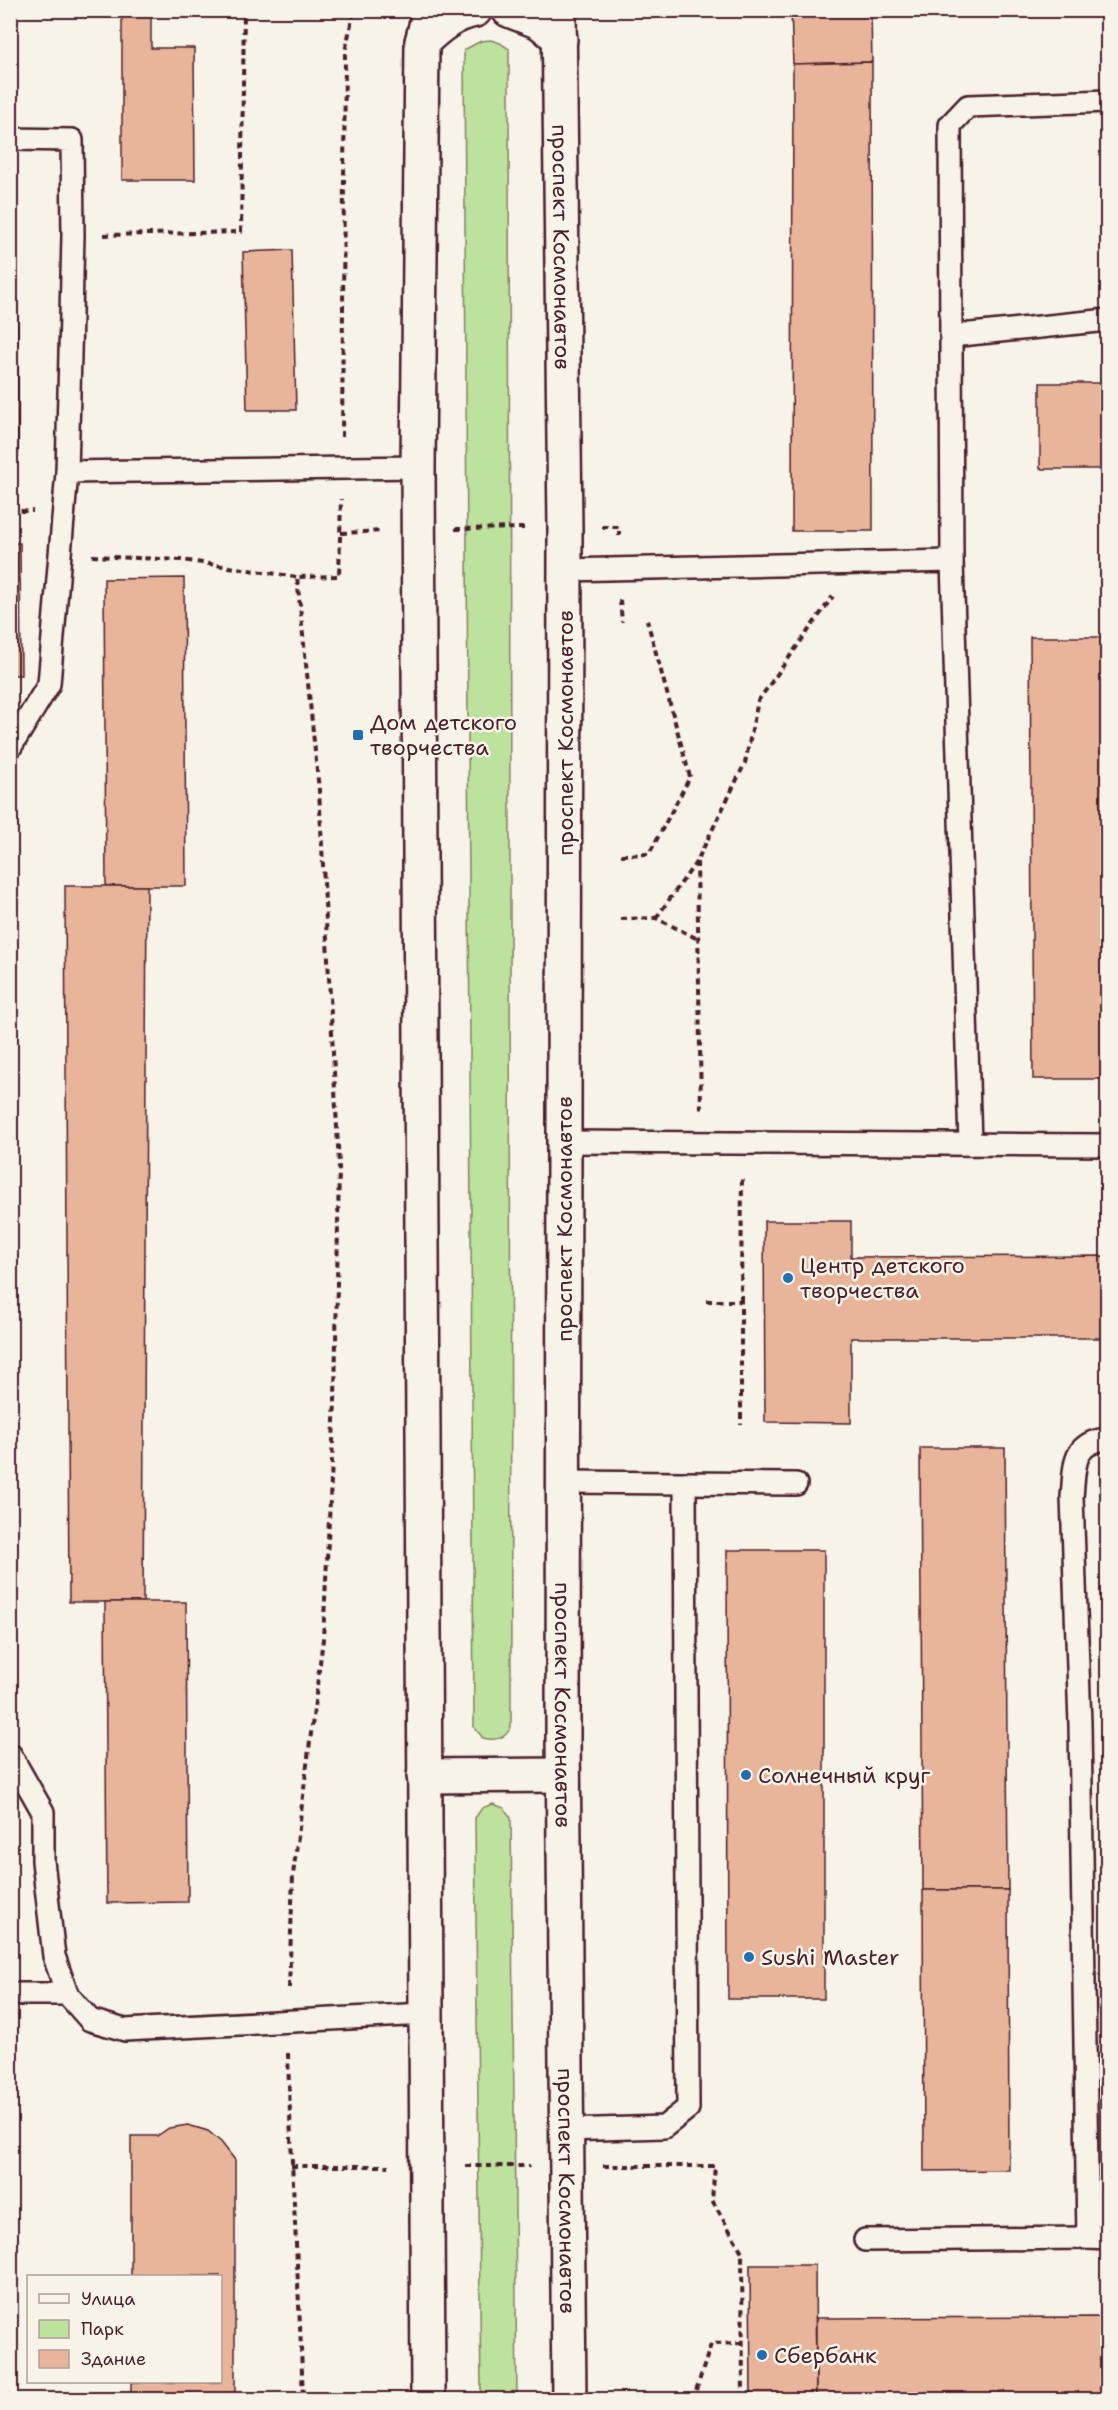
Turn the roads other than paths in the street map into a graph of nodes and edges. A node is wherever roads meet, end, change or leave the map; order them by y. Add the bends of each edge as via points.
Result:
1 (430, 10) edge
2 (475, 10) edge
3 (509, 10) edge
4 (560, 25) edge
5 (422, 42) junction
6 (1107, 101) edge
7 (10, 139) edge
8 (1107, 320) edge
9 (951, 336) junction
10 (418, 467) junction
11 (67, 472) junction
12 (952, 561) junction
13 (565, 570) junction
14 (10, 748) edge
15 (565, 1142) junction
16 (970, 1144) junction
17 (1107, 1145) edge
18 (1107, 1439) edge
19 (564, 1482) junction
20 (685, 1483) junction
21 (796, 1484) dead end
22 (10, 1754) edge
23 (563, 1774) junction
24 (424, 1776) junction
25 (10, 1994) edge
26 (67, 1994) junction
27 (424, 2014) junction
28 (566, 2130) junction
29 (1098, 2239) edge
30 (865, 2240) dead end
31 (428, 2400) edge
32 (569, 2400) edge

1 - 5 main road
2 - 5 main road via 441,24
3 - 4 main road, проспект Космонавтов
4 - 13 main road, проспект Космонавтов
5 - 10 main road
6 - 9 lane via 968,106 950,125
7 - 11 lane via 72,140
8 - 9 lane
9 - 12 lane
10 - 11 lane
10 - 24 main road
11 - 14 lane via 49,684
12 - 13 lane
12 - 16 lane
13 - 15 main road, проспект Космонавтов
15 - 16 lane
15 - 19 main road, проспект Космонавтов
16 - 17 lane
18 - 29 lane via 1084,1445 1075,1460 1072,1497
19 - 20 lane
19 - 23 main road, проспект Космонавтов
20 - 21 lane
20 - 28 lane via 688,2108 664,2127
22 - 26 lane via 43,1812 43,1861 54,1956
23 - 24 main road
23 - 28 main road, проспект Космонавтов
24 - 27 main road
25 - 26 lane
26 - 27 lane via 90,2020 125,2030
27 - 31 main road
28 - 32 main road, проспект Космонавтов
29 - 30 lane

